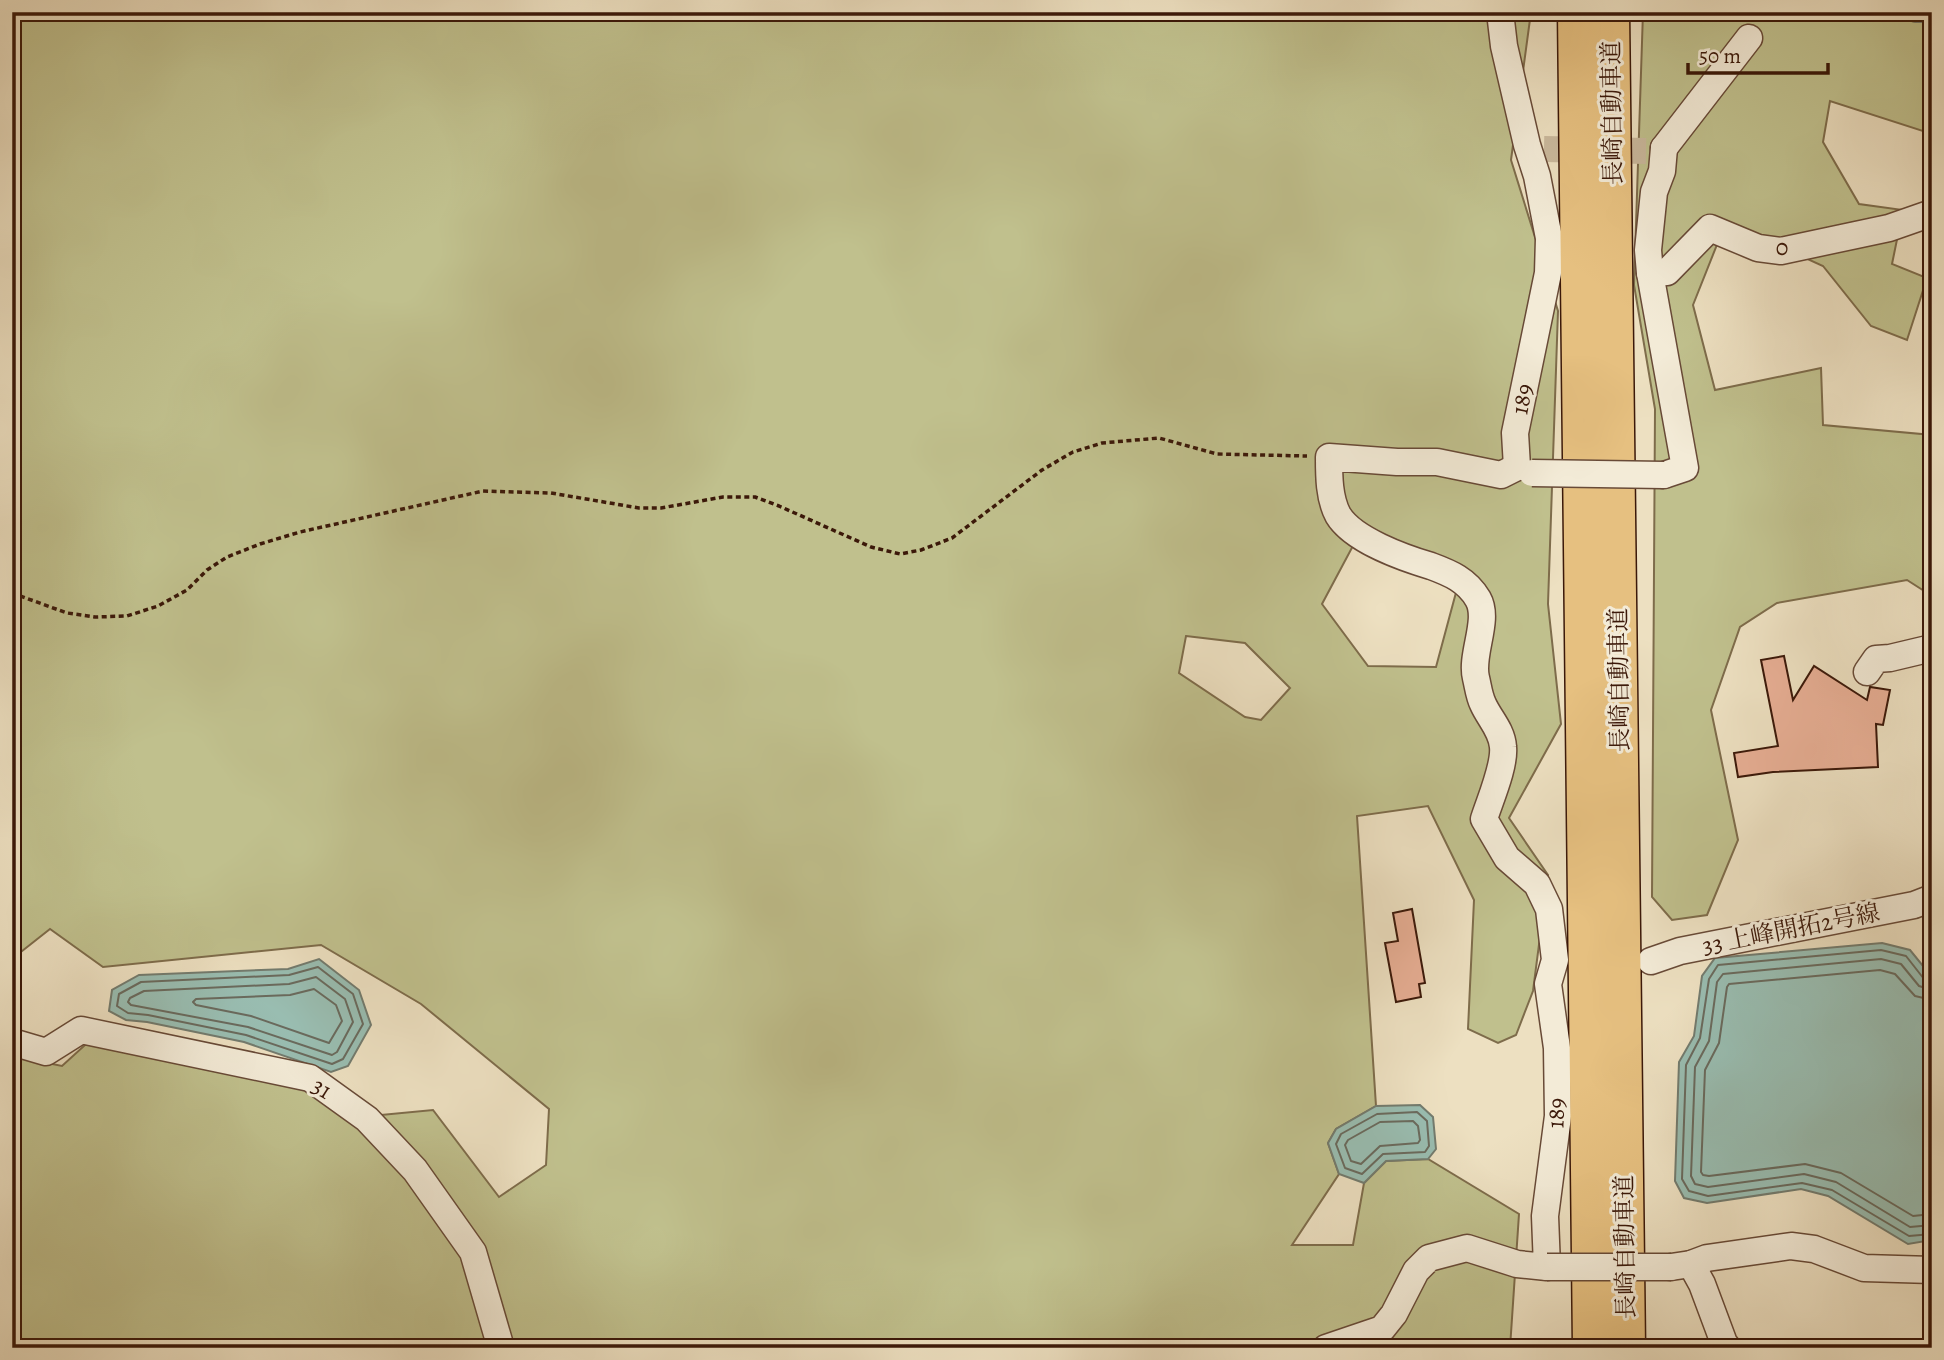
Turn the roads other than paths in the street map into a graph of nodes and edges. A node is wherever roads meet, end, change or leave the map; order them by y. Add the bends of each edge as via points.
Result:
1 (1500, 12) edge
2 (1577, 12) edge
3 (1611, 12) edge
4 (1749, 38) dead end
5 (1932, 214) edge
6 (1650, 273) junction
7 (1524, 470) junction
8 (1932, 648) edge
9 (1867, 673) dead end
10 (1932, 898) edge
11 (1651, 961) dead end
12 (12, 1042) edge
13 (1681, 1266) junction
14 (1547, 1267) junction
15 (1932, 1270) edge
16 (501, 1348) edge
17 (1326, 1348) edge
18 (1592, 1348) edge
19 (1626, 1348) edge
20 (1728, 1348) edge

1 - 7 street, 189 via 1504,46 1536,147 1549,238 1548,273 1515,433
2 - 18 highway, 長崎自動車道
3 - 19 highway, 長崎自動車道
4 - 6 street via 1655,149 1662,171 1654,192
5 - 6 street, 0 via 1781,251 1758,248 1710,228 1667,272
6 - 7 street, bridge via 1685,468 1664,475
7 - 14 street, 189 via 1501,475 1437,462 1329,457 1333,500 1339,516 1351,528 1383,549 1451,573 1470,587 1480,602 1474,672 1482,703 1503,746 1503,760 1484,819 1507,858 1537,884 1549,909 1555,960 1548,984 1557,1048 1558,1116 1545,1216
8 - 9 street via 1875,659
10 - 11 street, 33 上峰開拓2号線
12 - 16 street, 31 via 46,1052 82,1030 310,1078 367,1119 415,1170 466,1241
13 - 14 street, bridge
13 - 15 street via 1791,1245 1864,1268
13 - 20 street via 1702,1284
14 - 17 street via 1517,1264 1467,1248 1429,1258 1416,1271 1382,1329

